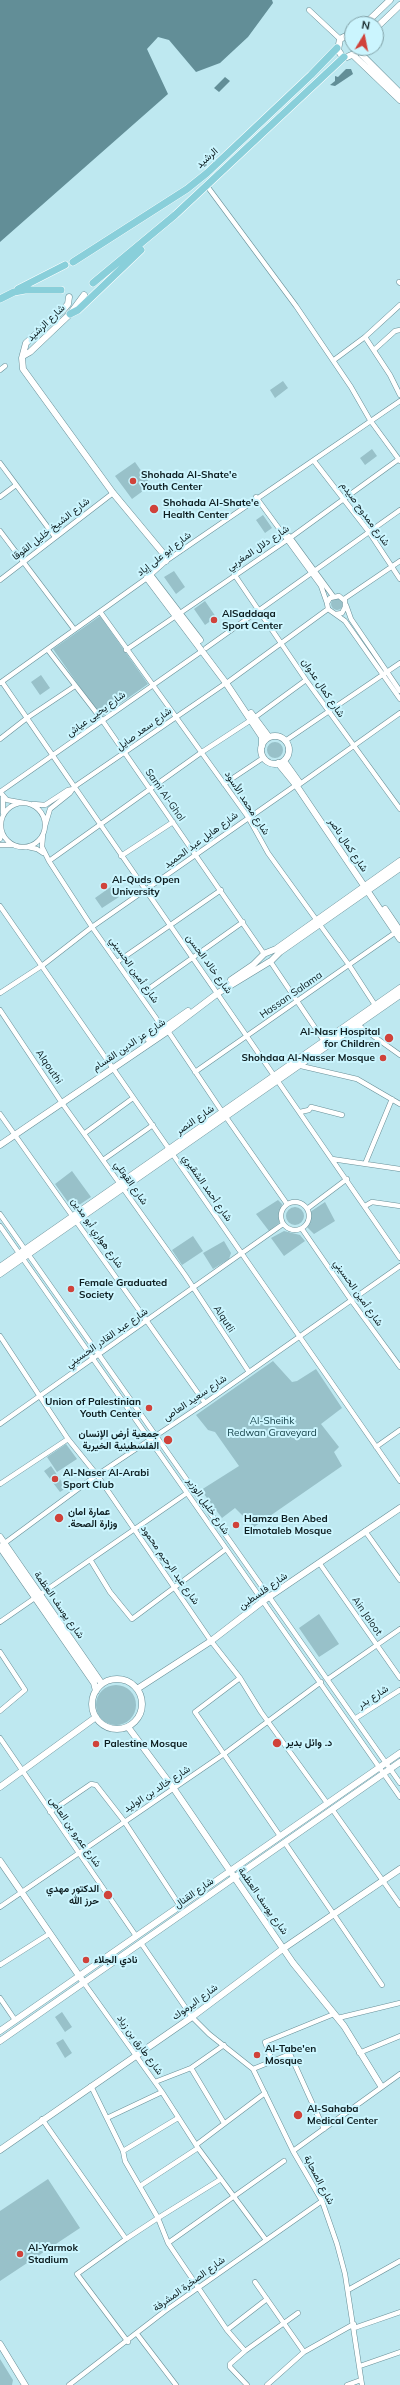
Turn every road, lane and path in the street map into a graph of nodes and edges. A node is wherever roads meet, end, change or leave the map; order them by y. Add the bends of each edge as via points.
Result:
1 (390, 0) edge
2 (400, 5) edge
3 (309, 10) dead end
4 (373, 16) edge
5 (384, 20) edge
6 (344, 38) edge
7 (340, 39) junction
8 (337, 48) junction
9 (354, 56) joint
10 (363, 56) edge
11 (344, 57) junction
12 (400, 93) edge
13 (400, 100) edge
14 (207, 186) junction
15 (162, 227) junction
16 (74, 262) dead end
17 (65, 265) dead end
18 (93, 283) dead end
19 (61, 290) dead end
20 (14, 292) junction
21 (84, 296) dead end
22 (69, 297) dead end
23 (0, 299) edge
24 (400, 305) edge
25 (70, 314) junction
26 (400, 330) edge
27 (365, 337) junction
28 (374, 350) junction
29 (23, 356) junction
30 (334, 360) junction
31 (5, 366) dead end
32 (0, 370) edge
33 (400, 395) edge
34 (400, 401) edge
35 (370, 420) junction
36 (399, 460) edge
37 (314, 461) junction
38 (0, 463) edge
39 (16, 485) junction
40 (113, 493) junction
41 (0, 497) edge
42 (256, 497) junction
43 (344, 499) junction
44 (400, 510) edge
45 (0, 531) edge
46 (369, 532) junction
47 (55, 537) junction
48 (289, 539) junction
49 (166, 561) junction
50 (400, 561) edge
51 (22, 562) junction
52 (392, 567) junction
53 (313, 571) junction
54 (234, 574) junction
55 (149, 577) junction
56 (400, 579) edge
57 (0, 580) edge
58 (333, 596) junction
59 (344, 599) junction
60 (327, 603) junction
61 (346, 604) junction
62 (328, 609) junction
63 (259, 610) junction
64 (101, 613) junction
65 (178, 613) junction
66 (336, 614) junction
67 (74, 629) junction
68 (283, 643) junction
69 (48, 650) junction
70 (126, 650) junction
71 (204, 650) junction
72 (400, 663) edge
73 (385, 674) junction
74 (306, 680) junction
75 (1, 682) edge
76 (227, 682) junction
77 (151, 685) junction
78 (75, 686) junction
79 (400, 691) edge
80 (400, 699) edge
81 (329, 712) junction
82 (400, 714) edge
83 (176, 716) junction
84 (28, 718) junction
85 (253, 719) junction
86 (102, 720) junction
87 (269, 737) junction
88 (0, 740) edge
89 (285, 741) junction
90 (262, 746) junction
91 (352, 746) junction
92 (202, 752) junction
93 (125, 754) junction
94 (53, 756) junction
95 (264, 758) junction
96 (281, 762) junction
97 (224, 784) junction
98 (298, 784) junction
99 (73, 788) junction
100 (150, 789) junction
101 (0, 792) edge
102 (3, 796) junction
103 (27, 803) junction
104 (400, 809) edge
105 (248, 817) junction
106 (2, 818) junction
107 (173, 822) junction
108 (100, 825) junction
109 (45, 826) junction
110 (1, 828) junction
111 (43, 834) junction
112 (0, 839) edge
113 (0, 845) edge
114 (15, 845) junction
115 (24, 847) junction
116 (46, 856) junction
117 (121, 856) junction
118 (195, 856) junction
119 (49, 861) junction
120 (400, 861) edge
121 (400, 868) edge
122 (367, 888) junction
123 (147, 890) junction
124 (221, 890) junction
125 (0, 906) edge
126 (243, 922) junction
127 (317, 922) junction
128 (170, 925) junction
129 (92, 926) junction
130 (398, 932) edge
131 (400, 939) edge
132 (265, 953) junction
133 (193, 958) junction
134 (270, 961) junction
135 (117, 962) junction
136 (42, 965) junction
137 (349, 965) junction
138 (400, 988) edge
139 (217, 991) junction
140 (0, 993) edge
141 (140, 995) junction
142 (400, 995) edge
143 (298, 1001) junction
144 (375, 1005) junction
145 (0, 1010) edge
146 (358, 1025) junction
147 (166, 1029) junction
148 (248, 1036) junction
149 (324, 1041) junction
150 (400, 1055) edge
151 (112, 1066) junction
152 (301, 1066) junction
153 (195, 1072) junction
154 (275, 1078) junction
155 (133, 1098) junction
156 (392, 1099) junction
157 (61, 1101) junction
158 (400, 1104) edge
159 (300, 1112) junction
160 (0, 1114) edge
161 (224, 1115) junction
162 (342, 1115) dead end
163 (153, 1125) junction
164 (84, 1133) junction
165 (14, 1134) junction
166 (0, 1142) edge
167 (0, 1145) edge
168 (172, 1152) junction
169 (332, 1159) junction
170 (104, 1160) junction
171 (366, 1164) junction
172 (400, 1169) edge
173 (347, 1179) junction
174 (120, 1182) junction
175 (124, 1188) junction
176 (287, 1204) junction
177 (365, 1206) junction
178 (400, 1206) edge
179 (306, 1208) junction
180 (0, 1214) edge
181 (75, 1218) junction
182 (283, 1224) junction
183 (0, 1226) edge
184 (302, 1229) junction
185 (27, 1252) junction
186 (242, 1254) junction
187 (21, 1256) junction
188 (400, 1258) edge
189 (400, 1266) edge
190 (0, 1267) edge
191 (0, 1274) edge
192 (185, 1275) joint
193 (193, 1288) junction
194 (351, 1300) junction
195 (147, 1320) junction
196 (0, 1336) edge
197 (299, 1337) junction
198 (2, 1343) edge
199 (100, 1354) junction
200 (93, 1359) junction
201 (400, 1368) edge
202 (249, 1372) junction
203 (40, 1396) junction
204 (205, 1403) junction
205 (0, 1424) edge
206 (400, 1430) edge
207 (156, 1435) junction
208 (68, 1439) junction
209 (150, 1439) junction
210 (376, 1447) junction
211 (97, 1475) junction
212 (400, 1481) edge
213 (0, 1484) edge
214 (187, 1493) junction
215 (400, 1508) edge
216 (134, 1530) junction
217 (366, 1531) junction
218 (0, 1537) edge
219 (1, 1545) edge
220 (226, 1549) junction
221 (91, 1560) junction
222 (320, 1564) junction
223 (400, 1580) edge
224 (175, 1587) junction
225 (37, 1597) junction
226 (270, 1597) junction
227 (263, 1601) junction
228 (0, 1622) edge
229 (400, 1629) edge
230 (211, 1641) junction
231 (377, 1645) junction
232 (0, 1652) edge
233 (240, 1678) junction
234 (400, 1678) edge
235 (328, 1679) junction
236 (321, 1682) junction
237 (102, 1684) junction
238 (137, 1689) junction
239 (400, 1690) edge
240 (96, 1691) junction
241 (0, 1711) edge
242 (96, 1717) junction
243 (356, 1718) junction
244 (267, 1720) junction
245 (128, 1727) junction
246 (0, 1738) edge
247 (400, 1753) edge
248 (224, 1754) junction
249 (400, 1762) edge
250 (386, 1763) junction
251 (390, 1769) junction
252 (381, 1771) junction
253 (22, 1772) junction
254 (400, 1783) edge
255 (0, 1787) edge
256 (174, 1789) junction
257 (400, 1797) edge
258 (327, 1803) junction
259 (332, 1809) junction
260 (50, 1812) junction
261 (124, 1821) junction
262 (280, 1836) junction
263 (285, 1843) junction
264 (78, 1853) junction
265 (0, 1861) edge
266 (400, 1869) edge
267 (230, 1872) junction
268 (235, 1877) junction
269 (383, 1881) junction
270 (21, 1893) junction
271 (180, 1906) junction
272 (400, 1906) edge
273 (0, 1907) edge
274 (334, 1915) junction
275 (49, 1934) junction
276 (136, 1936) junction
277 (141, 1943) junction
278 (284, 1948) junction
279 (0, 1965) edge
280 (79, 1977) junction
281 (84, 1983) junction
282 (382, 1985) dead end
283 (0, 1998) edge
284 (400, 2003) edge
285 (336, 2016) junction
286 (192, 2017) junction
287 (16, 2020) junction
288 (0, 2031) edge
289 (400, 2036) edge
290 (0, 2041) edge
291 (224, 2045) junction
292 (359, 2053) junction
293 (135, 2056) junction
294 (272, 2061) junction
295 (191, 2068) junction
296 (253, 2069) junction
297 (400, 2074) edge
298 (155, 2082) junction
299 (91, 2086) junction
300 (381, 2086) junction
301 (162, 2092) junction
302 (265, 2094) junction
303 (107, 2118) junction
304 (178, 2118) junction
305 (42, 2119) junction
306 (224, 2123) junction
307 (324, 2129) junction
308 (197, 2147) junction
309 (0, 2150) edge
310 (123, 2151) junction
311 (293, 2151) junction
312 (284, 2161) dead end
313 (221, 2179) junction
314 (140, 2186) junction
315 (235, 2196) junction
316 (322, 2201) junction
317 (158, 2218) junction
318 (126, 2239) junction
319 (266, 2240) junction
320 (168, 2243) junction
321 (400, 2261) edge
322 (255, 2282) dead end
323 (197, 2288) junction
324 (348, 2290) junction
325 (267, 2299) junction
326 (298, 2312) dead end
327 (400, 2312) edge
328 (284, 2324) junction
329 (354, 2326) junction
330 (227, 2330) junction
331 (137, 2334) junction
332 (128, 2342) junction
333 (0, 2344) edge
334 (244, 2351) junction
335 (304, 2352) junction
336 (400, 2352) edge
337 (360, 2366) junction
338 (362, 2382) edge
339 (24, 2384) edge
340 (69, 2385) edge
341 (176, 2385) edge
342 (247, 2385) edge
343 (267, 2385) edge
344 (346, 2385) edge

1 - 4 main road
2 - 5 main road
3 - 7 street
6 - 7 main road
7 - 8 main road
8 - 11 main road
8 - 16 main road, الرشيد via 312,75 207,173 187,189
9 - 11 main road
9 - 13 main road
10 - 12 main road
11 - 14 main road, الرشيد
14 - 15 main road, الرشيد
14 - 30 street
15 - 18 main road, الرشيد
15 - 25 main road via 120,270
17 - 20 main road
19 - 20 main road
20 - 23 main road
21 - 25 main road, شارع الرشيد
22 - 29 main road, شارع الرشيد via 64,310 26,343
24 - 27 street
25 - 29 main road, شارع الرشيد
26 - 28 street via 395,331
27 - 28 street
27 - 30 street
28 - 33 street
29 - 40 main road via 23,369
30 - 35 street
31 - 32 street
34 - 35 street, شارع ابو على إياد
35 - 36 street
35 - 37 street, شارع ابو على إياد
36 - 43 street, شارع دلال المغربي
37 - 42 street, شارع ابو على إياد
37 - 43 street, شارع ممدوح صيدم
38 - 39 street
39 - 41 street
39 - 47 street
40 - 47 street, شارع الشيخ خليل القوقا
40 - 49 main road via 167,558
42 - 48 street
42 - 49 street, شارع ابو على إياد
43 - 46 street, شارع ممدوح صيدم
43 - 48 street, شارع دلال المغربي
44 - 46 street, شارع يحيى عياش
45 - 51 street
46 - 52 street, شارع ممدوح صيدم
46 - 53 street, شارع يحيى عياش
47 - 51 street, شارع الشيخ خليل القوقا
48 - 53 street
48 - 54 street, شارع دلال المغربي
49 - 55 street, شارع ابو على إياد
50 - 52 street
51 - 57 street, شارع الشيخ خليل القوقا
51 - 67 street
52 - 56 street, شارع ممدوح صيدم
52 - 59 street
53 - 58 street
53 - 60 street
53 - 63 street, شارع يحيى عياش
54 - 63 street, شارع كمال عدوان
54 - 65 street, شارع دلال المغربي
55 - 64 street, شارع ابو على إياد
55 - 65 main road
58 - 59 street
58 - 60 street
59 - 61 street
60 - 62 street
61 - 66 street via 342,612
61 - 73 street via 351,619
62 - 66 street
62 - 68 street, شارع سعد صايل
63 - 68 street, شارع كمال عدوان
63 - 71 street, شارع يحيى عياش
64 - 67 street, شارع ابو على إياد
64 - 70 street, شارع محمد الأسود
65 - 70 street, شارع دلال المغربي
65 - 71 main road
66 - 73 street via 345,621
67 - 69 street, شارع ابو على إياد
68 - 74 street, شارع كمال عدوان
68 - 76 street, شارع سعد صايل
69 - 75 street, شارع ابو على إياد
69 - 78 street, Sami Al-Ghol
70 - 77 street, شارع محمد الأسود
71 - 76 main road
71 - 77 street, شارع يحيى عياش
72 - 73 street
73 - 79 street
73 - 80 street
73 - 81 street
74 - 81 street, شارع كمال عدوان
74 - 85 street
75 - 84 street, شارع خالد الحسن
76 - 83 street, شارع سعد صايل
76 - 85 main road
77 - 83 street, شارع محمد الأسود
77 - 86 street, شارع يحيى عياش
78 - 84 street
78 - 86 street, Sami Al-Ghol
81 - 89 street
81 - 91 street, شارع كمال عدوان
82 - 91 street, شارع هايل عبد الحميد
83 - 92 street, شارع محمد الأسود
83 - 93 street, شارع سعد صايل
84 - 88 street
84 - 94 street, شارع خالد الحسن
85 - 87 main road
85 - 90 main road via 262,737
85 - 92 street
86 - 93 street, Sami Al-Ghol
86 - 94 street, شارع يحيى عياش
87 - 89 main road via 276,736
87 - 90 main road
89 - 96 main road via 289,752
90 - 95 main road
91 - 98 street, شارع هايل عبد الحميد
91 - 104 street, شارع كمال عدوان
92 - 97 street, شارع محمد الأسود
92 - 100 street
93 - 99 street, شارع سعد صايل
93 - 100 street, Sami Al-Ghol
94 - 99 street, شارع خالد الحسن
94 - 101 street, شارع يحيى عياش
95 - 96 main road via 270,763
95 - 97 street
96 - 98 main road, شارع كمال ناصر
97 - 105 street, شارع محمد الأسود
98 - 105 street, شارع هايل عبد الحميد
98 - 122 main road, شارع كمال ناصر
99 - 103 street, شارع سعد صايل via 45,805
99 - 108 street, شارع خالد الحسن
99 - 109 street, شارع سعد صايل via 50,809
100 - 107 street, Sami Al-Ghol
100 - 108 street
101 - 102 street
102 - 103 street
102 - 106 street via 5,807
103 - 106 street via 10,807
103 - 109 street via 41,812
105 - 118 street, شارع هايل عبد الحميد
105 - 127 street, شارع محمد الأسود via 268,853
106 - 110 street
107 - 117 street
107 - 118 street, Sami Al-Ghol
108 - 117 street, شارع خالد الحسن
108 - 119 street
109 - 111 street
110 - 112 street
110 - 114 street via 6,838
111 - 115 street via 35,844
111 - 116 street, شارع أمين الحسيني via 42,846
113 - 114 street
114 - 115 street
115 - 116 street via 39,850
116 - 119 street, شارع أمين الحسيني
117 - 123 street, شارع خالد الحسن
118 - 123 street, شارع هايل عبد الحميد
118 - 124 street, Sami Al-Ghol
119 - 129 street, شارع أمين الحسيني
120 - 122 main road, شارع عز الدين القسام
121 - 122 main road, شارع عز الدين القسام
122 - 127 main road, شارع عز الدين القسام
122 - 130 main road, شارع كمال ناصر
123 - 128 street, شارع خالد الحسن
123 - 129 street, شارع هايل عبد الحميد
124 - 126 street, Sami Al-Ghol
124 - 128 street
125 - 136 street, شارع أحمد الشقيري
126 - 132 street, Sami Al-Ghol
126 - 133 street
127 - 132 main road, شارع عز الدين القسام via 276,949
127 - 134 main road, شارع عز الدين القسام
127 - 137 street, شارع محمد الأسود
128 - 133 street, شارع خالد الحسن
128 - 135 street
129 - 135 street, شارع أمين الحسيني
129 - 136 street, شارع هايل عبد الحميد
130 - 131 main road, شارع كمال ناصر
130 - 137 street, Hassan Salama
132 - 134 main road via 272,954
132 - 139 main road, شارع عز الدين القسام
133 - 139 street, شارع خالد الحسن
133 - 141 street
134 - 139 main road, شارع عز الدين القسام
134 - 143 street
135 - 141 street, شارع أمين الحسيني
136 - 140 street, شارع هايل عبد الحميد
136 - 151 street, شارع أحمد الشقيري
137 - 143 street, Hassan Salama
137 - 144 street, شارع محمد الأسود
138 - 144 main road, شارع النصر
139 - 147 main road, شارع عز الدين القسام
139 - 148 street, شارع خالد الحسن
141 - 147 street, شارع أمين الحسيني
142 - 146 main road, شارع النصر
143 - 148 street, Hassan Salama
143 - 149 street
144 - 149 main road, شارع النصر
145 - 157 street, Alqouthi
146 - 150 street
146 - 152 main road, شارع النصر
147 - 151 main road, شارع عز الدين القسام
147 - 153 street, شارع أمين الحسيني
148 - 153 street, Hassan Salama
148 - 154 street, شارع خالد الحسن
149 - 154 main road, شارع النصر
151 - 155 street, شارع أحمد الشقيري
151 - 157 main road, شارع عز الدين القسام
152 - 154 main road, شارع النصر
152 - 156 street via 357,1079
153 - 161 street, شارع أمين الحسيني
154 - 159 street, شارع خالد الحسن
154 - 161 main road, شارع النصر
155 - 163 street, شارع أحمد الشقيري
155 - 164 street
156 - 158 street
156 - 171 street
157 - 164 street, شارع القوتلي
157 - 165 main road, شارع عز الدين القسام
159 - 162 street via 311,1107
159 - 169 street, شارع خالد الحسن
160 - 165 street, شارع هواري أبو مدين
161 - 168 main road, شارع النصر
161 - 176 street, شارع أمين الحسيني
163 - 168 street, شارع أحمد الشقيري
163 - 170 street
164 - 170 street, شارع القوتلي
165 - 166 main road, شارع عز الدين القسام
165 - 167 main road, شارع عز الدين القسام
165 - 181 street, شارع هواري أبو مدين
168 - 174 main road, شارع النصر
168 - 175 main road, شارع النصر
168 - 186 street, شارع أحمد الشقيري
169 - 171 street
169 - 173 street, شارع خالد الحسن
170 - 174 street, شارع القوتلي
171 - 172 street
173 - 177 street, شارع خالد الحسن
173 - 179 street
174 - 175 street, شارع القوتلي
174 - 181 main road, شارع النصر
175 - 181 main road, شارع النصر
175 - 192 street, شارع القوتلي
176 - 179 street via 300,1203
176 - 182 street via 280,1216
177 - 178 street via 372,1202
177 - 188 street, شارع خالد الحسن
179 - 184 street via 308,1222
180 - 185 street, شارع خليل الوزير
181 - 185 main road, شارع النصر
181 - 195 street, شارع هواري أبو مدين
182 - 184 street via 294,1231
182 - 186 street, شارع عبد القادر الحسيني
183 - 187 street, شارع خليل الوزير
184 - 194 street, شارع أمين الحسيني
185 - 187 main road, شارع النصر
185 - 199 street, شارع خليل الوزير
186 - 193 street, شارع عبد القادر الحسيني
186 - 197 street, شارع أحمد الشقيري
187 - 190 main road, شارع النصر
187 - 191 main road, شارع النصر
187 - 200 street, شارع خليل الوزير
189 - 194 street, شارع سعيد العاص
192 - 193 street, Alqutli
193 - 195 street, شارع عبد القادر الحسيني
193 - 202 street, Alqutli
194 - 197 street, شارع سعيد العاص
194 - 201 street, شارع أمين الحسيني
195 - 199 street, شارع عبد القادر الحسيني
195 - 204 street, شارع هواري أبو مدين
196 - 198 street, شارع عبد الرحيم محمود
197 - 202 street, شارع سعيد العاص
197 - 210 street, شارع أحمد الشقيري
198 - 203 street, شارع عبد الرحيم محمود
199 - 200 street, شارع عبد القادر الحسيني
199 - 207 street, شارع خليل الوزير
200 - 203 street, شارع عبد القادر الحسيني
200 - 209 street, شارع خليل الوزير
202 - 204 street, شارع سعيد العاص
203 - 205 street, شارع عبد القادر الحسيني
203 - 208 street, شارع عبد الرحيم محمود
204 - 207 street, شارع سعيد العاص
206 - 210 street
207 - 209 street, شارع سعيد العاص
207 - 226 street, شارع خليل الوزير
208 - 211 street, شارع عبد الرحيم محمود
208 - 213 street
209 - 211 street, شارع سعيد العاص
209 - 214 street, شارع خليل الوزير
210 - 212 street, شارع أحمد الشقيري
211 - 216 street, شارع عبد الرحيم محمود
211 - 219 street, شارع سعيد العاص
214 - 216 street
214 - 220 street, شارع خليل الوزير
215 - 217 main road, شارع فلسطين
216 - 221 street
216 - 224 street, شارع عبد الرحيم محمود
217 - 222 main road, شارع فلسطين
217 - 223 street
218 - 219 main road, شارع يوسف العظمة
219 - 225 main road, شارع يوسف العظمة
220 - 224 street
220 - 227 street, شارع خليل الوزير
221 - 224 street via 110,1592 132,1619
221 - 225 street
222 - 226 main road, شارع فلسطين
222 - 231 street, Ain Jaloot
224 - 230 street, شارع عبد الرحيم محمود
225 - 228 street
225 - 237 main road, شارع يوسف العظمة
225 - 240 main road, شارع يوسف العظمة via 94,1683
226 - 227 main road, شارع فلسطين
226 - 235 street, شارع خليل الوزير
227 - 230 main road, شارع فلسطين
227 - 236 street, شارع خليل الوزير
229 - 231 street
230 - 233 street, شارع عبد الرحيم محمود
230 - 238 main road, شارع فلسطين
231 - 234 street, Ain Jaloot
231 - 235 street
232 - 241 street via 25,1690
233 - 244 street, شارع عبد الرحيم محمود
233 - 248 street via 195,1712
235 - 243 street, شارع خليل الوزير
236 - 244 street, شارع خالد بن الوليد
236 - 252 street, شارع خليل الوزير
237 - 238 main road via 122,1680
237 - 240 main road
238 - 245 main road via 142,1699 142,1710
239 - 243 street, شارع بدر
240 - 242 main road via 92,1706
242 - 245 main road via 110,1728
242 - 253 main road
243 - 250 street, شارع خليل الوزير
244 - 248 street, شارع خالد بن الوليد
244 - 258 street, شارع عبد الرحيم محمود
245 - 256 main road, شارع يوسف العظمة
246 - 253 street, شارع عمرو بن العاص
247 - 250 main road, شارع القنال
248 - 256 street, شارع خالد بن الوليد
248 - 262 street
249 - 251 main road, شارع القنال
250 - 251 street, شارع خليل الوزير
250 - 252 main road, شارع القنال
251 - 252 main road, شارع القنال
251 - 254 street, شارع خليل الوزير
252 - 257 street, شارع خليل الوزير
252 - 258 main road, شارع القنال
252 - 259 main road, شارع القنال
253 - 255 main road
253 - 260 street, شارع عمرو بن العاص
256 - 261 street, شارع خالد بن الوليد
256 - 267 main road, شارع يوسف العظمة
258 - 262 main road, شارع القنال
259 - 263 main road, شارع القنال
259 - 269 street
260 - 261 street via 91,1784 96,1785
260 - 264 street, شارع عمرو بن العاص
261 - 264 street, شارع خالد بن الوليد
261 - 271 street
262 - 267 main road, شارع القنال
263 - 268 main road, شارع القنال
263 - 274 street
264 - 270 street, شارع خالد بن الوليد
264 - 276 street, شارع عمرو بن العاص
265 - 270 main road, شارع طارق بن زياد
266 - 269 main road, شارع اليرموك
267 - 268 main road, شارع يوسف العظمة
267 - 271 main road, شارع القنال
268 - 277 main road, شارع القنال
268 - 278 main road, شارع يوسف العظمة
269 - 272 street
269 - 274 main road, شارع اليرموك
270 - 273 street, شارع خالد بن الوليد
270 - 275 main road, شارع طارق بن زياد
271 - 276 main road, شارع القنال
274 - 278 main road, شارع اليرموك
274 - 282 street
275 - 279 street
275 - 280 main road, شارع طارق بن زياد
276 - 280 main road, شارع القنال
277 - 281 main road, شارع القنال
277 - 286 street, شارع الصحابة
278 - 285 main road, شارع يوسف العظمة
278 - 286 main road, شارع اليرموك
280 - 281 main road, شارع طارق بن زياد
280 - 287 main road, شارع القنال
281 - 290 main road, شارع القنال
281 - 293 street, شارع طارق بن زياد
283 - 287 street
284 - 285 street
285 - 292 main road, شارع يوسف العظمة
285 - 294 street via 265,2042
286 - 291 street, شارع الصحابة
286 - 293 main road, شارع اليرموك
287 - 288 main road, شارع القنال
289 - 292 street
291 - 295 street
291 - 296 street, شارع الصحابة
292 - 300 main road, شارع يوسف العظمة
293 - 298 street, شارع طارق بن زياد
293 - 299 main road, شارع اليرموك
294 - 296 street
294 - 307 street via 290,2054
295 - 298 street
295 - 306 street
296 - 302 street, شارع الصحابة
297 - 300 street
298 - 301 street, شارع طارق بن زياد
299 - 303 street
299 - 305 main road, شارع اليرموك
300 - 307 street
301 - 303 street
301 - 304 street, شارع طارق بن زياد
302 - 306 street
302 - 311 street, شارع الصحابة
303 - 310 street
304 - 308 street, شارع طارق بن زياد
304 - 310 street
305 - 309 main road, شارع اليرموك
305 - 318 street
306 - 308 street
307 - 311 street
308 - 313 street, شارع طارق بن زياد
308 - 314 street
310 - 314 street via 125,2161
311 - 316 street, شارع الصحابة
312 - 315 street
313 - 315 street, شارع طارق بن زياد
313 - 317 street
314 - 317 street
315 - 319 street, شارع طارق بن زياد
315 - 320 street
316 - 319 street, شارع الصخرة المشرفة
316 - 324 street, شارع الصحابة via 337,2244
317 - 318 street
317 - 320 street
318 - 332 street via 77,2274
319 - 323 street, شارع الصخرة المشرفة
320 - 323 street
321 - 324 street
322 - 325 street
323 - 330 street
323 - 331 street, شارع الصخرة المشرفة
324 - 329 street, شارع الصحابة
325 - 328 street
325 - 330 street
326 - 328 street
327 - 329 street
328 - 334 street
328 - 335 street
329 - 335 street
329 - 337 street, شارع الصحابة
330 - 334 street
331 - 332 street, شارع الصخرة المشرفة
331 - 341 street
332 - 340 street, شارع الصخرة المشرفة
333 - 339 main road
334 - 342 street via 230,2367
335 - 343 street
336 - 337 street
337 - 338 street, شارع الصحابة
338 - 344 street

